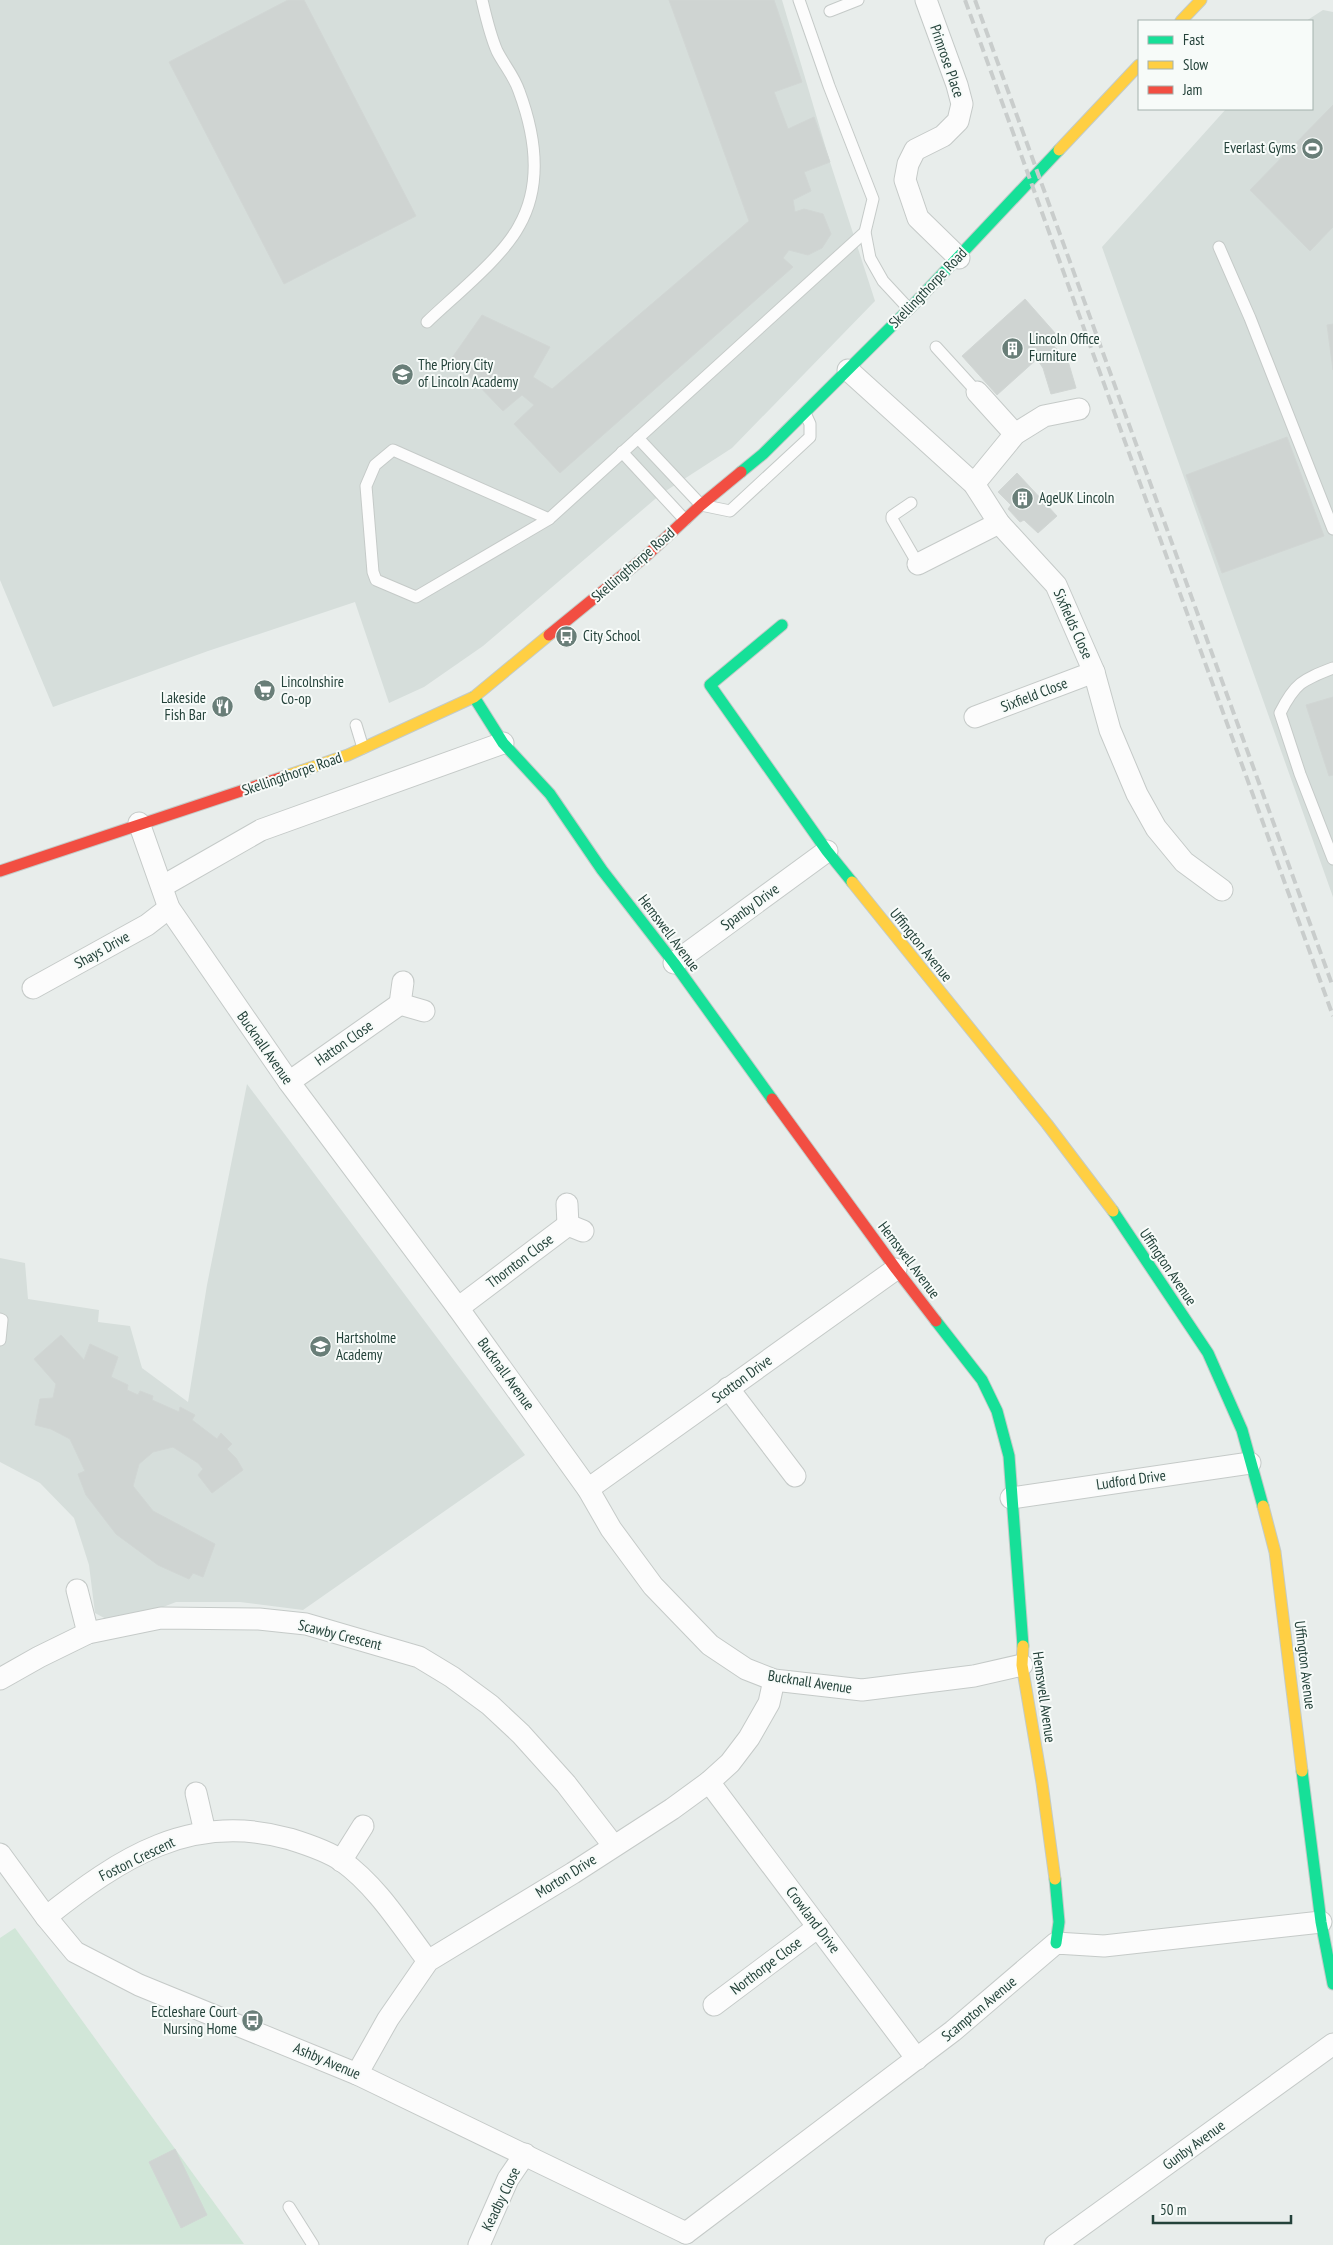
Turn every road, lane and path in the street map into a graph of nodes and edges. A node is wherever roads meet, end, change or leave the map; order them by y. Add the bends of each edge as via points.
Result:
1 (482, 0) edge
2 (799, 0) edge
3 (858, 0) edge
4 (926, 0) edge
5 (1200, 0) edge
6 (830, 11) dead end
7 (1182, 20) edge
8 (1138, 66) edge
9 (865, 232) junction
10 (1219, 247) dead end
11 (959, 258) junction
12 (909, 309) junction
13 (427, 322) dead end
14 (936, 347) dead end
15 (848, 370) junction
16 (977, 392) joint
17 (1079, 409) dead end
18 (805, 413) junction
19 (1015, 434) junction
20 (638, 438) junction
21 (622, 452) junction
22 (974, 484) junction
23 (911, 503) dead end
24 (701, 505) junction
25 (549, 518) junction
26 (685, 520) junction
27 (999, 523) junction
28 (1333, 530) edge
29 (918, 564) joint
30 (782, 625) dead end
31 (1333, 668) edge
32 (1094, 672) junction
33 (474, 697) junction
34 (975, 717) dead end
35 (356, 725) dead end
36 (503, 743) junction
37 (363, 748) junction
38 (139, 824) junction
39 (827, 851) junction
40 (1333, 859) edge
41 (0, 871) edge
42 (163, 886) junction
43 (1222, 890) dead end
44 (169, 908) junction
45 (674, 963) junction
46 (403, 982) dead end
47 (33, 988) dead end
48 (400, 1004) junction
49 (424, 1011) dead end
50 (289, 1082) junction
51 (573, 1220) dead end
52 (896, 1269) junction
53 (458, 1308) junction
54 (0, 1319) edge
55 (0, 1340) edge
56 (728, 1388) junction
57 (1250, 1463) junction
58 (795, 1476) dead end
59 (588, 1488) junction
60 (1011, 1498) junction
61 (77, 1590) dead end
62 (88, 1633) junction
63 (1022, 1665) junction
64 (0, 1679) edge
65 (774, 1680) junction
66 (709, 1782) junction
67 (196, 1792) dead end
68 (363, 1826) dead end
69 (205, 1832) junction
70 (613, 1845) junction
71 (2, 1861) edge
72 (341, 1861) junction
73 (46, 1917) junction
74 (1321, 1922) junction
75 (818, 1927) junction
76 (1056, 1943) junction
77 (428, 1961) junction
78 (1333, 1984) edge
79 (714, 2005) dead end
80 (1333, 2044) edge
81 (917, 2058) junction
82 (357, 2074) junction
83 (524, 2154) junction
84 (289, 2207) dead end
85 (686, 2239) edge
86 (1066, 2242) edge
87 (313, 2245) edge
88 (479, 2245) edge

1 - 13 lane via 498,52 515,80 530,119 535,153 532,188 527,210 497,256
2 - 9 lane via 874,199
3 - 6 lane
4 - 11 street, Primrose Place via 962,104 958,121 943,136 916,150 908,164 905,180 918,218
5 - 7 street
8 - 11 street, Skellingthorpe Road
9 - 12 lane via 870,258 876,269
9 - 20 lane
10 - 28 lane
11 - 12 street, Skellingthorpe Road
12 - 15 street, Skellingthorpe Road
14 - 16 lane
15 - 18 street, Skellingthorpe Road
15 - 22 street, Sixfields Close
16 - 19 street
17 - 19 street via 1044,416
18 - 24 street, Skellingthorpe Road via 763,454
18 - 24 lane via 810,424 810,437 730,511
19 - 22 street
20 - 21 lane
20 - 24 lane
21 - 25 lane
21 - 26 lane
22 - 27 street, Sixfields Close
23 - 29 lane via 892,516 892,520
24 - 26 street, Skellingthorpe Road
25 - 25 lane via 393,450 375,465 366,486 376,580 416,597
26 - 33 street, Skellingthorpe Road via 646,556
27 - 29 street
27 - 32 street, Sixfields Close via 1056,585
30 - 39 street, Uffington Avenue via 710,685
31 - 40 lane via 1305,679 1290,694 1280,713
32 - 34 street, Sixfield Close
32 - 43 street, Sixfields Close via 1110,730 1136,794 1156,828 1184,862
33 - 36 street, Hemswell Avenue
33 - 37 street, Skellingthorpe Road
35 - 37 lane
36 - 42 street via 261,830
36 - 45 street, Hemswell Avenue via 550,794 602,870
37 - 38 street, Skellingthorpe Road
38 - 41 street, Skellingthorpe Road
38 - 42 street, Bucknall Avenue
39 - 45 street, Spanby Drive
39 - 57 street, Uffington Avenue via 1047,1124 1152,1268 1208,1353 1242,1430
42 - 44 street, Bucknall Avenue
44 - 47 street, Shays Drive via 146,925
44 - 50 street, Bucknall Avenue
45 - 52 street, Hemswell Avenue
46 - 48 street
48 - 49 street
48 - 50 street, Hatton Close
50 - 53 street, Bucknall Avenue
51 - 53 street, Thornton Close
52 - 56 street, Scotton Drive
52 - 60 street, Hemswell Avenue via 982,1380 997,1411 1010,1456
53 - 59 street, Bucknall Avenue
54 - 55 lane
56 - 58 street
56 - 59 street, Scotton Drive
57 - 60 street, Ludford Drive
57 - 74 street, Uffington Avenue via 1275,1552
59 - 65 street, Bucknall Avenue via 611,1529 653,1586 710,1645 746,1669
60 - 63 street, Hemswell Avenue via 1023,1632
61 - 62 street
62 - 64 street, Scawby Crescent
62 - 70 street, Scawby Crescent via 161,1618 259,1619 306,1624 419,1657 490,1705 521,1734 566,1784
63 - 65 street, Bucknall Avenue via 974,1676 862,1690
63 - 76 street, Hemswell Avenue via 1058,1904
65 - 66 street, Morton Drive via 769,1703 749,1738 730,1764
66 - 70 street, Morton Drive
66 - 75 street, Crowland Drive
67 - 69 street
68 - 72 street
69 - 72 street, Foston Crescent via 242,1830 276,1835
69 - 73 street, Foston Crescent via 176,1838 113,1867
70 - 77 street, Morton Drive
71 - 73 street, Ashby Avenue
72 - 77 street, Foston Crescent via 392,1912
73 - 82 street, Ashby Avenue via 75,1952 139,1985
74 - 76 street via 1104,1946
74 - 78 street, Uffington Avenue
75 - 79 street, Northorpe Close
75 - 81 street, Crowland Drive
76 - 81 street, Scampton Avenue
77 - 82 street, Morton Drive via 388,2019
80 - 86 street, Gunby Avenue
81 - 85 street, Scampton Avenue
82 - 83 street, Ashby Avenue
83 - 85 street, Ashby Avenue
83 - 88 street, Keadby Close via 508,2179
84 - 87 lane

